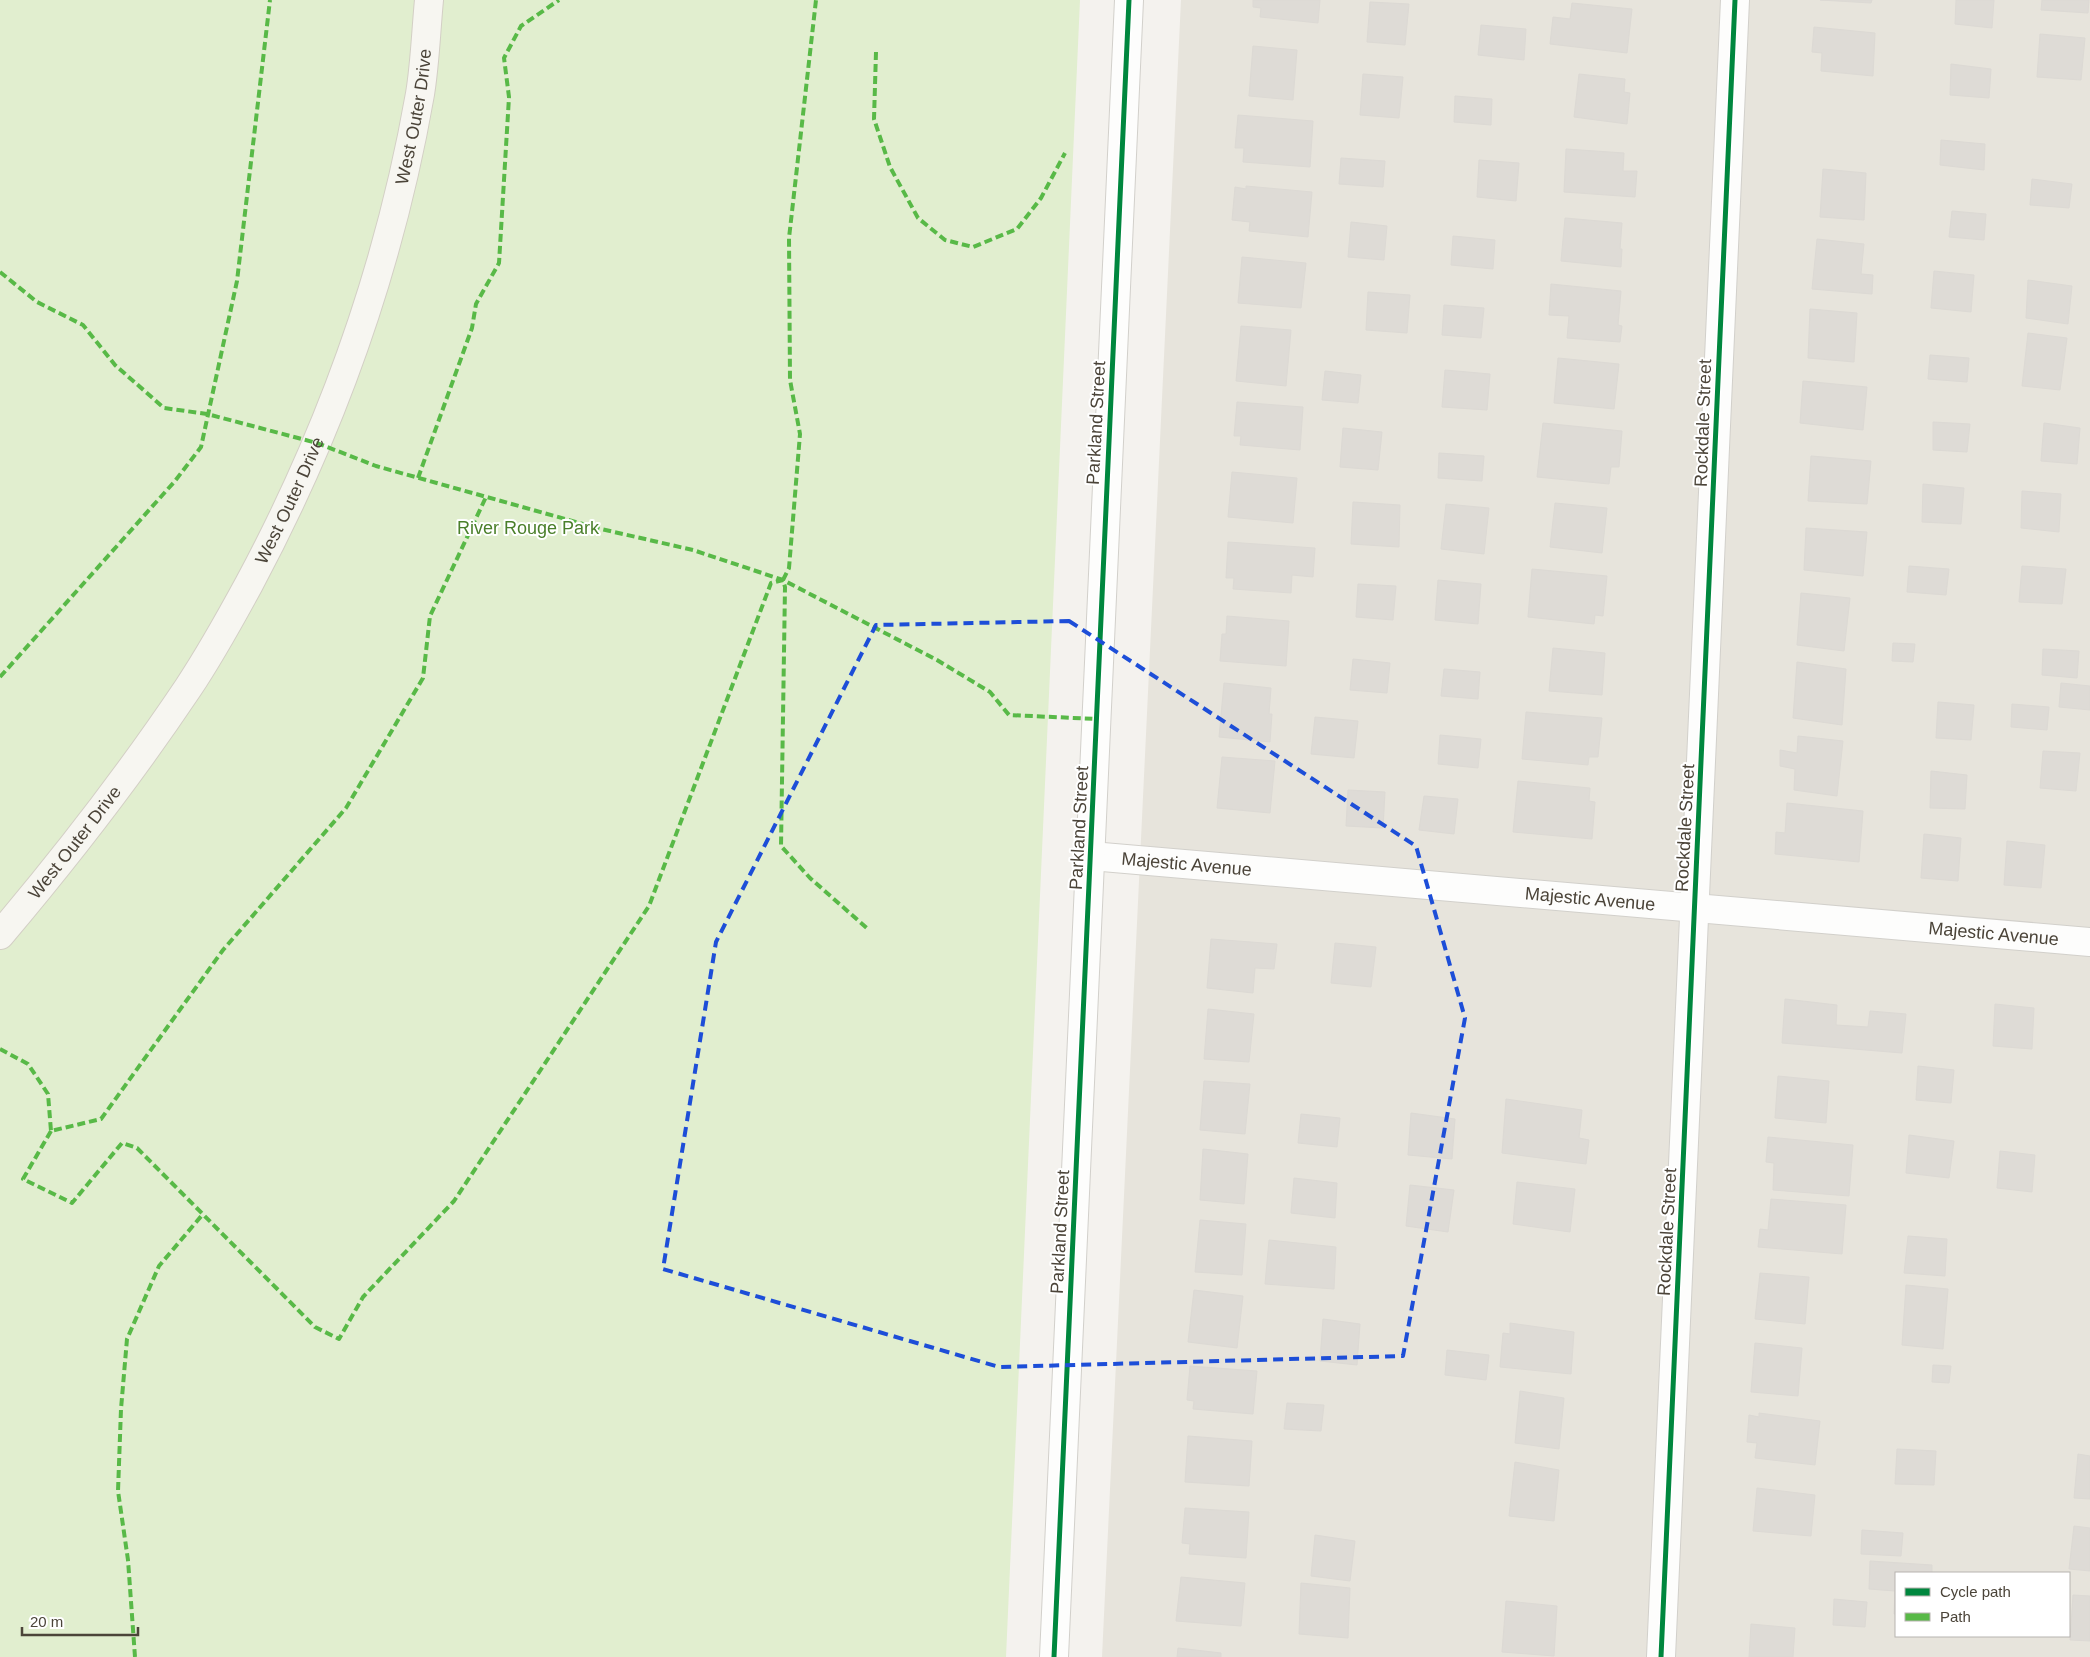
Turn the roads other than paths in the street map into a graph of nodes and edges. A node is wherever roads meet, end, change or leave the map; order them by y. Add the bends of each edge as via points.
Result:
1 (429, 0) edge
2 (1129, 0) edge
3 (1735, 0) edge
4 (1091, 856) junction
5 (1696, 908) junction
6 (0, 935) edge
7 (2090, 942) edge
8 (1054, 1657) edge
9 (1661, 1657) edge

1 - 6 main road, West Outer Drive via 420,92 396,207 360,330 323,430 279,527 229,620 188,687 119,786
2 - 4 street, Parkland Street
3 - 5 street, Rockdale Street
4 - 5 street, Majestic Avenue
4 - 8 street, Parkland Street
5 - 7 street, Majestic Avenue
5 - 9 street, Rockdale Street

